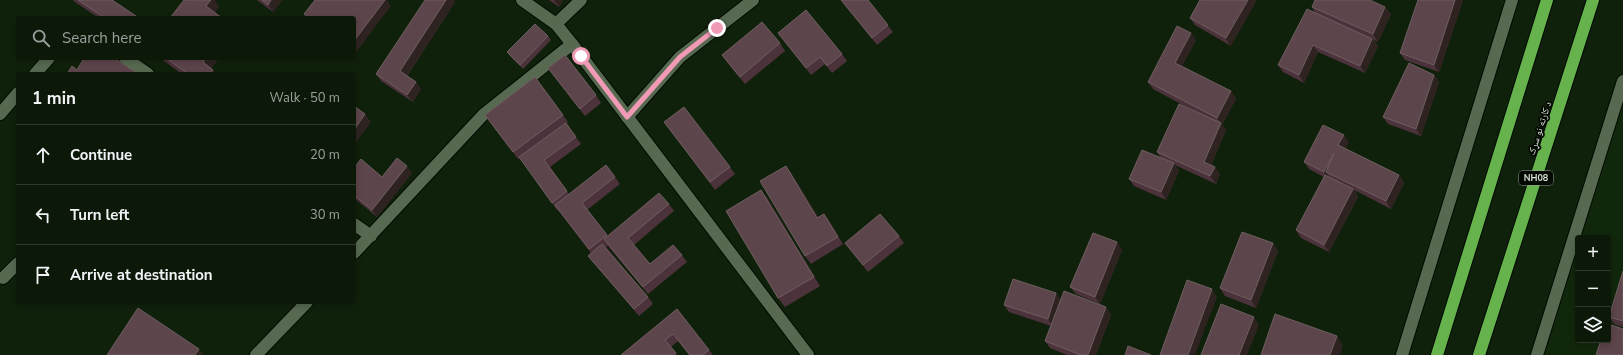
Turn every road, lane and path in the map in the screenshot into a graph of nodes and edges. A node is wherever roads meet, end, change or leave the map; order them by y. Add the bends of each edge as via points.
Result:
1 (522, 0) edge
2 (581, 0) edge
3 (753, 0) edge
4 (1512, 0) edge
5 (1547, 0) edge
6 (1593, 0) edge
7 (556, 24) junction
8 (572, 44) junction
9 (47, 60) edge
10 (129, 60) edge
11 (37, 72) edge
12 (145, 72) edge
13 (1623, 81) edge
14 (16, 95) edge
15 (0, 114) edge
16 (627, 117) junction
17 (356, 226) edge
18 (370, 236) junction
19 (356, 251) edge
20 (16, 265) edge
21 (3, 278) dead end
22 (305, 304) edge
23 (256, 355) edge
24 (808, 355) edge
25 (1402, 355) edge
26 (1437, 355) edge
27 (1479, 355) edge
28 (1537, 355) edge

1 - 7 street
2 - 7 street
3 - 16 street via 680,57
4 - 25 street
5 - 26 highway
6 - 27 highway, د کارته نو سړک / NH08
7 - 8 street
8 - 16 street
8 - 18 street via 483,115
9 - 11 street
10 - 12 street
13 - 28 street
14 - 15 street
16 - 24 street
17 - 18 street
18 - 19 street
20 - 21 street
22 - 23 street

